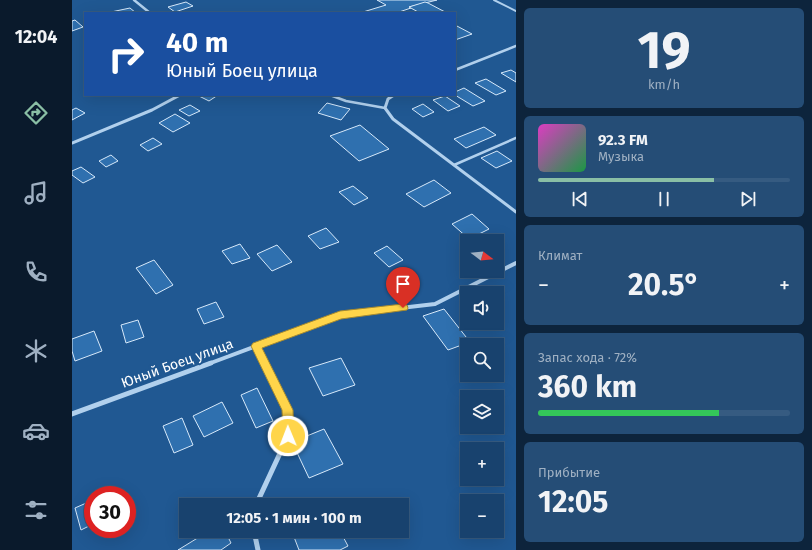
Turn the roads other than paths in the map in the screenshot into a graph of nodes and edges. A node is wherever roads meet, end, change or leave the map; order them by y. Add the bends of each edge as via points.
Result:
1 (134, 0) edge
2 (494, 0) edge
3 (516, 11) edge
4 (149, 12) edge
5 (516, 46) edge
6 (456, 70) edge
7 (178, 96) edge
8 (333, 96) edge
9 (392, 96) edge
10 (385, 108) junction
11 (516, 138) edge
12 (72, 143) edge
13 (454, 165) junction
14 (516, 212) edge
15 (516, 263) edge
16 (256, 346) junction
17 (72, 414) edge
18 (259, 498) edge
19 (255, 538) edge
20 (258, 550) edge

1 - 4 street
2 - 3 lane
5 - 6 street
7 - 12 street via 152,110
8 - 10 lane
9 - 10 street via 388,99
10 - 13 street via 393,119
11 - 13 lane
13 - 14 street
15 - 16 street, Юный Боец улица via 435,304 340,315
16 - 17 street, Юный Боец улица
16 - 18 street via 288,410 288,436
19 - 20 street

